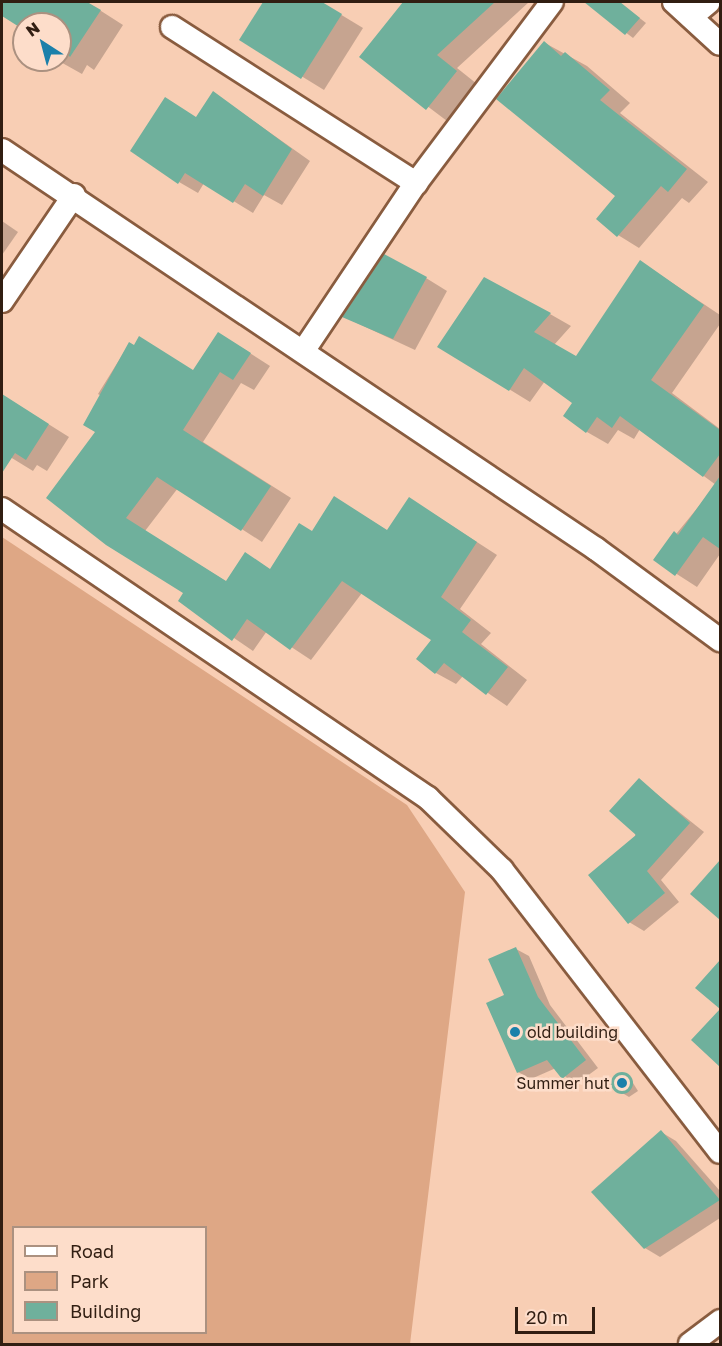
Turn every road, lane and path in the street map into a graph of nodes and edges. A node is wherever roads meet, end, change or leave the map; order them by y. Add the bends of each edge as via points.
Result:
1 (552, 2) edge
2 (674, 2) edge
3 (709, 2) edge
4 (691, 17) junction
5 (172, 27) dead end
6 (720, 44) edge
7 (2, 150) edge
8 (416, 183) junction
9 (74, 195) junction
10 (2, 301) edge
11 (304, 350) junction
12 (2, 509) edge
13 (720, 640) edge
14 (720, 1152) edge
15 (720, 1321) edge
16 (690, 1344) edge

1 - 8 street
2 - 4 street
3 - 4 street
4 - 6 street
5 - 8 street
7 - 9 street
8 - 11 street
9 - 10 street
9 - 11 street
11 - 13 street
12 - 14 street via 428,798 502,870
15 - 16 street

